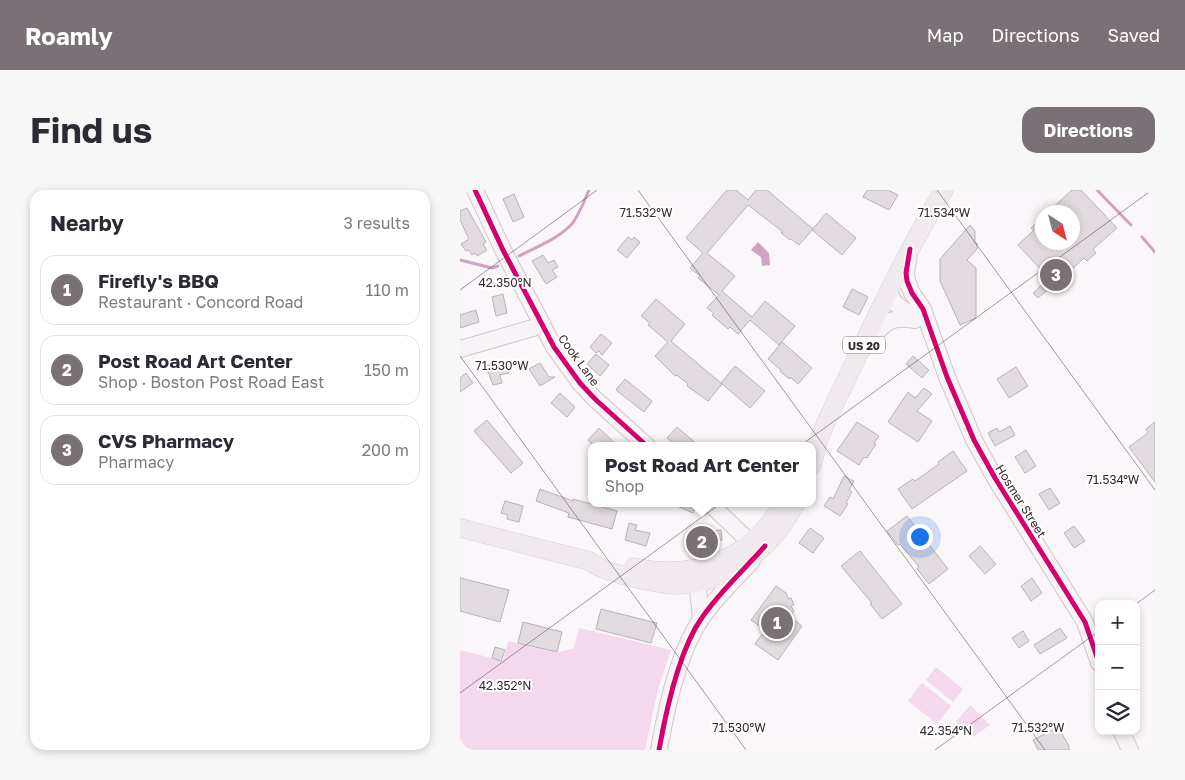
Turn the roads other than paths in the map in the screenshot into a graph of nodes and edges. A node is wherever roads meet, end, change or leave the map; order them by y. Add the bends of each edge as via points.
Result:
1 (475, 190) edge
2 (944, 190) edge
3 (910, 249) junction
4 (889, 293) junction
5 (919, 314) junction
6 (543, 325) junction
7 (460, 349) edge
8 (859, 356) junction
9 (643, 442) edge
10 (816, 445) edge
11 (714, 507) edge
12 (781, 507) edge
13 (794, 507) edge
14 (460, 528) edge
15 (758, 544) junction
16 (704, 574) junction
17 (714, 604) junction
18 (701, 619) junction
19 (1095, 651) edge
20 (1123, 735) edge
21 (659, 750) edge
22 (1130, 750) edge

1 - 6 street, Cook Lane
2 - 3 main road, US 20
3 - 4 main road, US 20
3 - 5 street, Hosmer Street via 907,281
4 - 5 street, Hosmer Street via 895,303
4 - 8 main road, US 20
5 - 8 street via 887,322
5 - 19 street, Hosmer Street via 984,460 1085,622
6 - 7 street
6 - 9 street, Cook Lane via 554,347 580,383
8 - 10 main road, US 20
11 - 15 street
12 - 15 main road via 762,532
13 - 15 main road via 783,526
14 - 16 main road via 588,561
15 - 16 main road via 737,552
15 - 17 street
16 - 17 street via 715,595
16 - 18 street via 698,589
17 - 18 street
18 - 21 street via 679,667
20 - 22 street

